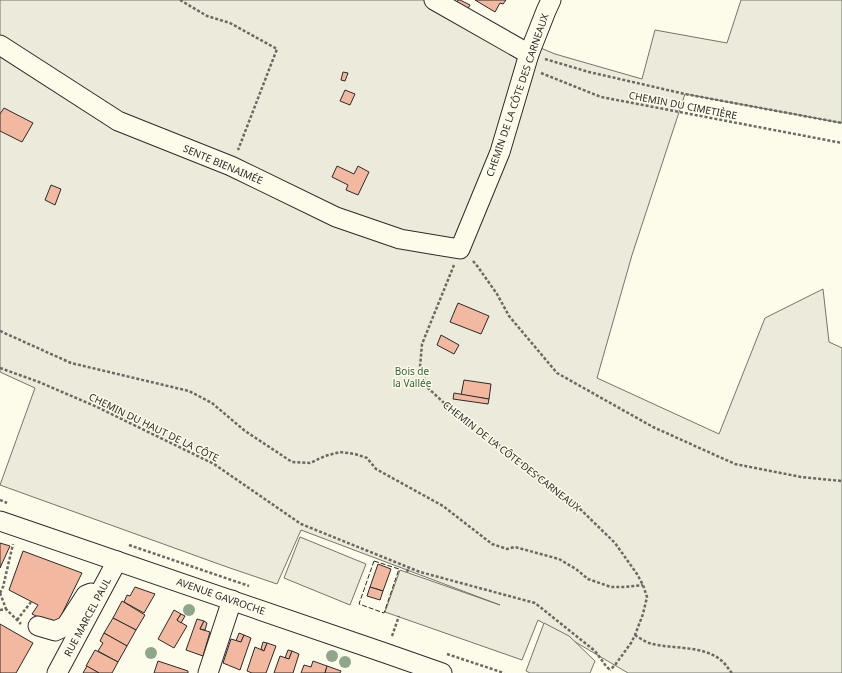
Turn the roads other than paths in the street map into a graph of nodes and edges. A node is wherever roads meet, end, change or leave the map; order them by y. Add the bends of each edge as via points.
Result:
1 (434, 0) edge
2 (551, 0) edge
3 (0, 45) edge
4 (527, 60) junction
5 (460, 249) joint
6 (8, 524) edge
7 (116, 561) junction
8 (101, 591) junction
9 (232, 600) junction
10 (38, 626) dead end
11 (406, 667) edge
12 (57, 673) edge
13 (208, 673) edge
14 (442, 673) edge

1 - 4 street
2 - 4 street, CHEMIN DE LA CÔTE DES CARNEAUX
3 - 5 street, SENTE BIENAIMÉE via 118,121 232,166 336,217 400,239
4 - 5 street, CHEMIN DE LA CÔTE DES CARNEAUX via 500,152
6 - 7 street, AVENUE GAVROCHE
7 - 8 street, RUE MARCEL PAUL
7 - 9 street, AVENUE GAVROCHE
8 - 10 street via 86,594 66,626 54,631
8 - 12 street, RUE MARCEL PAUL
9 - 11 street, AVENUE GAVROCHE
9 - 13 street
11 - 14 street, AVENUE GAVROCHE

